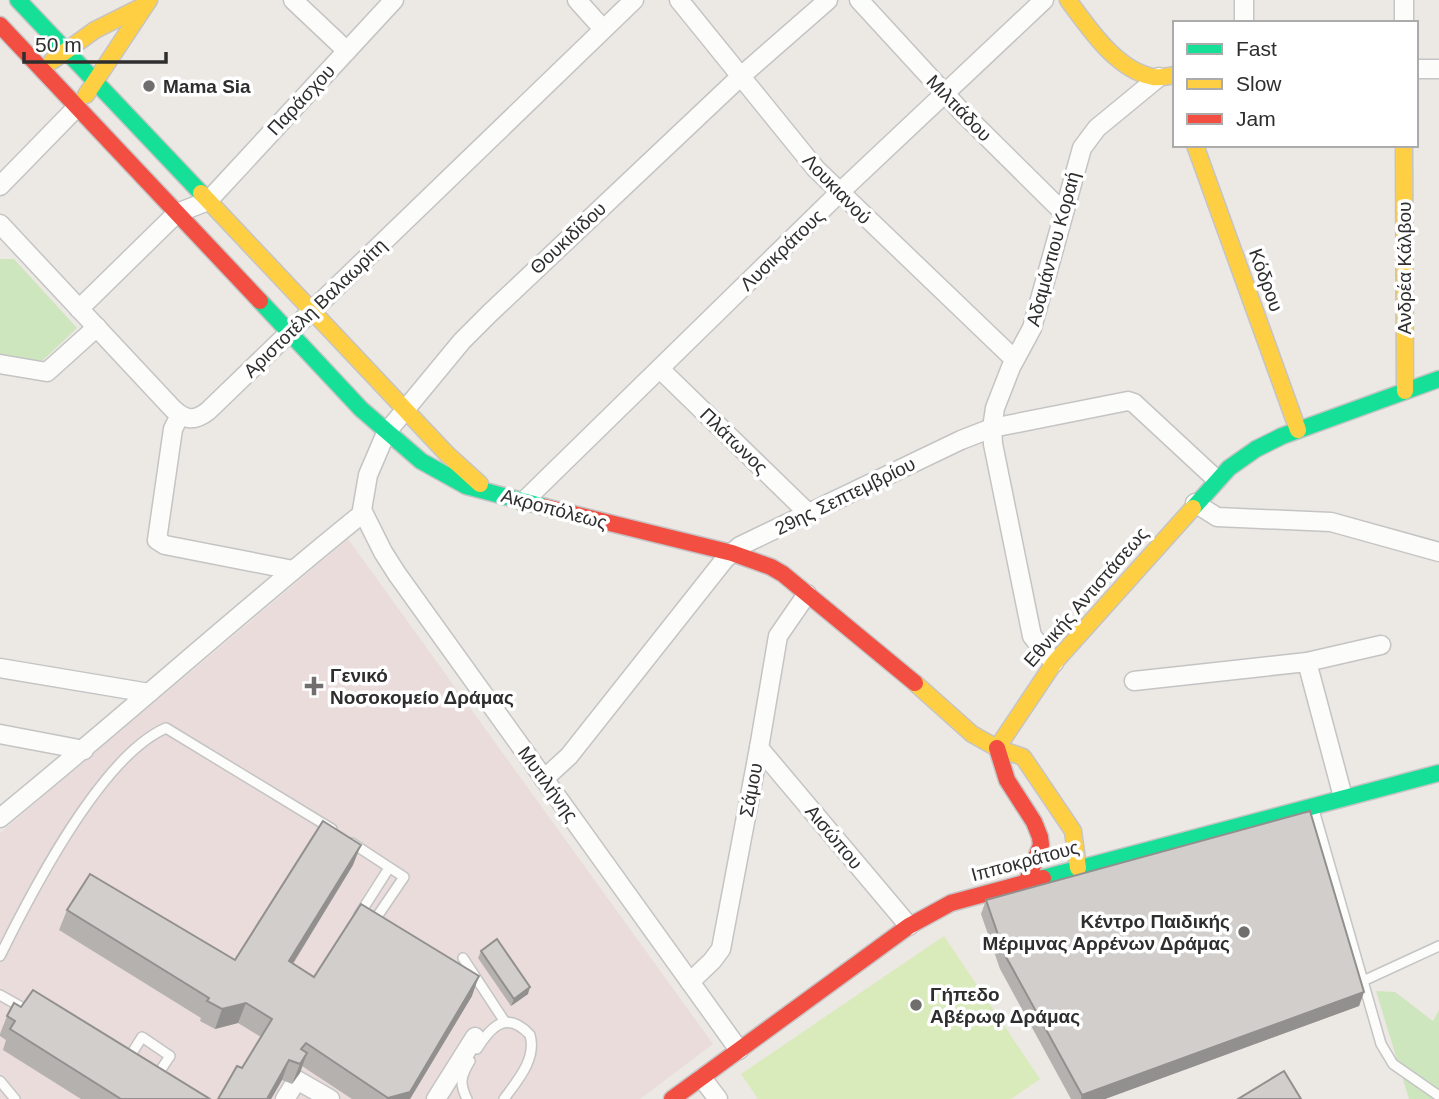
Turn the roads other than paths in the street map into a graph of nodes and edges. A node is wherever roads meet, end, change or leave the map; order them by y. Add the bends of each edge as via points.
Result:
1 (18, 0) edge
2 (293, 0) edge
3 (394, 0) edge
4 (577, 0) edge
5 (634, 0) edge
6 (679, 0) edge
7 (828, 0) edge
8 (859, 0) edge
9 (1044, 0) edge
10 (1068, 0) edge
11 (1244, 0) edge
12 (1404, 0) edge
13 (146, 3) edge
14 (1244, 21) edge
15 (1404, 21) edge
16 (0, 25) edge
17 (603, 29) junction
18 (65, 50) junction
19 (347, 51) junction
20 (1418, 69) edge
21 (1439, 69) edge
22 (43, 71) junction
23 (1167, 76) edge
24 (740, 77) junction
25 (95, 81) junction
26 (944, 93) junction
27 (1173, 93) edge
28 (77, 107) junction
29 (1196, 147) edge
30 (1404, 147) edge
31 (0, 186) edge
32 (839, 194) junction
33 (208, 201) junction
34 (1063, 212) junction
35 (177, 213) junction
36 (0, 224) edge
37 (79, 309) junction
38 (312, 311) junction
39 (97, 327) junction
40 (289, 333) junction
41 (1014, 359) junction
42 (0, 364) edge
43 (660, 369) junction
44 (1439, 379) edge
45 (1405, 391) junction
46 (405, 409) junction
47 (180, 415) junction
48 (992, 428) junction
49 (1298, 430) junction
50 (386, 433) junction
51 (1217, 480) junction
52 (489, 492) junction
53 (523, 502) junction
54 (1195, 503) junction
55 (363, 513) junction
56 (808, 513) junction
57 (1439, 552) edge
58 (732, 553) junction
59 (293, 569) junction
60 (807, 594) junction
61 (1381, 645) dead end
62 (1307, 662) junction
63 (1054, 663) junction
64 (0, 668) edge
65 (1134, 681) dead end
66 (149, 693) junction
67 (0, 734) edge
68 (759, 748) junction
69 (997, 748) junction
70 (84, 750) junction
71 (1439, 773) edge
72 (544, 779) junction
73 (1343, 797) junction
74 (1313, 805) junction
75 (0, 818) edge
76 (389, 868) junction
77 (1078, 869) junction
78 (1026, 883) junction
79 (909, 926) junction
80 (1439, 946) edge
81 (0, 956) edge
82 (463, 958) dead end
83 (1363, 981) junction
84 (690, 982) junction
85 (0, 995) edge
86 (34, 1014) edge
87 (505, 1022) junction
88 (474, 1036) junction
89 (739, 1050) junction
90 (112, 1060) edge
91 (124, 1066) junction
92 (133, 1072) edge
93 (143, 1078) edge
94 (702, 1078) junction
95 (0, 1081) edge
96 (1439, 1096) edge
97 (15, 1099) edge
98 (285, 1099) edge
99 (330, 1099) edge
100 (436, 1099) edge
101 (467, 1099) edge
102 (504, 1099) edge
103 (672, 1099) edge
104 (718, 1099) edge

1 - 18 street, Ακροπόλεως
2 - 19 street
3 - 19 street, Παράσχου
4 - 17 street
5 - 17 street, Αριστοτέλη Βαλαωρίτη
6 - 24 street, Λουκιανού
7 - 24 street, Θουκιδίδου
8 - 26 street, Μιλτιάδου
9 - 26 street, Λυσικράτους
10 - 23 street via 1127,64 1150,76
11 - 14 street
12 - 15 street
13 - 18 street
13 - 25 street
16 - 22 street
17 - 38 street, Αριστοτέλη Βαλαωρίτη
18 - 22 street
18 - 25 street, Ακροπόλεως
19 - 33 street, Παράσχου
20 - 21 street
22 - 28 street
23 - 27 street
23 - 34 street, Αδαμάντιου Κοραή via 1087,138
24 - 32 street, Λουκιανού
24 - 46 street, Θουκιδίδου via 490,313
25 - 28 street
25 - 33 street, Ακροπόλεως
26 - 32 street, Λυσικράτους
26 - 34 street, Μιλτιάδου
28 - 31 street
28 - 35 street
29 - 49 street, Κόδρου
30 - 45 street, Ανδρέα Κάλβου
32 - 41 street, Λουκιανού
32 - 43 street, Λυσικράτους
33 - 35 street
33 - 38 street, Ακροπόλεως
34 - 41 street, Αδαμάντιου Κοραή via 1032,328
35 - 37 street
35 - 40 street
36 - 37 street
37 - 39 street
38 - 40 street, Αριστοτέλη Βαλαωρίτη
38 - 46 street, Ακροπόλεως
39 - 42 street via 47,372
39 - 47 street
40 - 47 street, Αριστοτέλη Βαλαωρίτη via 204,414 190,419
40 - 50 street
41 - 48 street, Αδαμάντιου Κοραή
43 - 53 street, Λυσικράτους
43 - 56 street, Πλάτωνος
44 - 45 street, Εθνικής Αντιστάσεως
45 - 49 street, Εθνικής Αντιστάσεως
46 - 50 street, Θουκιδίδου
46 - 52 street, Ακροπόλεως
47 - 59 street via 173,429 156,537 159,542
48 - 51 street, 29ης Σεπτεμβρίου via 1134,402
48 - 56 street, 29ης Σεπτεμβρίου
48 - 63 street, Αδαμάντιου Κοραή via 1032,636
49 - 51 street, Εθνικής Αντιστάσεως via 1256,449
50 - 52 street via 444,476
50 - 55 street, Θουκιδίδου via 368,475
51 - 54 street, Εθνικής Αντιστάσεως
52 - 53 street, Ακροπόλεως
53 - 58 street, Ακροπόλεως
54 - 57 street via 1217,517 1331,522
54 - 63 street, Εθνικής Αντιστάσεως
55 - 59 street
55 - 72 street, Μυτιλήνης via 397,573
56 - 58 street, 29ης Σεπτεμβρίου
58 - 60 street, Ακροπόλεως via 771,567
58 - 72 street, 29ης Σεπτεμβρίου via 569,756
59 - 66 street
60 - 68 street, Σάμου via 778,636
60 - 69 street, Ακροπόλεως via 972,734
61 - 62 street
62 - 65 street
62 - 73 street
63 - 69 street, Εθνικής Αντιστάσεως
64 - 66 street
66 - 70 street
67 - 70 street
68 - 79 street, Αισώπου
68 - 84 street, Σάμου via 721,949
69 - 77 street, Ακροπόλεως via 1023,757 1050,795 1073,831
69 - 78 street via 1007,780 1040,837
70 - 75 street
71 - 73 street, Ιπποκράτους
72 - 84 street, Μυτιλήνης
73 - 74 street, Ιπποκράτους
74 - 77 street, Ιπποκράτους
74 - 83 lane
76 - 76 lane via 404,877 372,925 358,916
76 - 81 lane via 166,728 149,735 105,780 36,884
77 - 78 street, Ιπποκράτους
78 - 79 street, Ιπποκράτους via 961,900
79 - 89 street, Ιπποκράτους
80 - 83 lane
82 - 87 lane
83 - 96 lane via 1386,1056
84 - 89 street, Μυτιλήνης
85 - 86 lane
87 - 88 lane
87 - 102 lane via 530,1035 532,1051
88 - 100 street
88 - 101 lane via 460,1079
89 - 94 street, Ιπποκράτους
90 - 91 lane
91 - 92 lane
91 - 93 lane via 142,1037 170,1056 152,1084
94 - 103 street, Ιπποκράτους
94 - 104 street
95 - 97 lane
98 - 99 street via 297,1080

